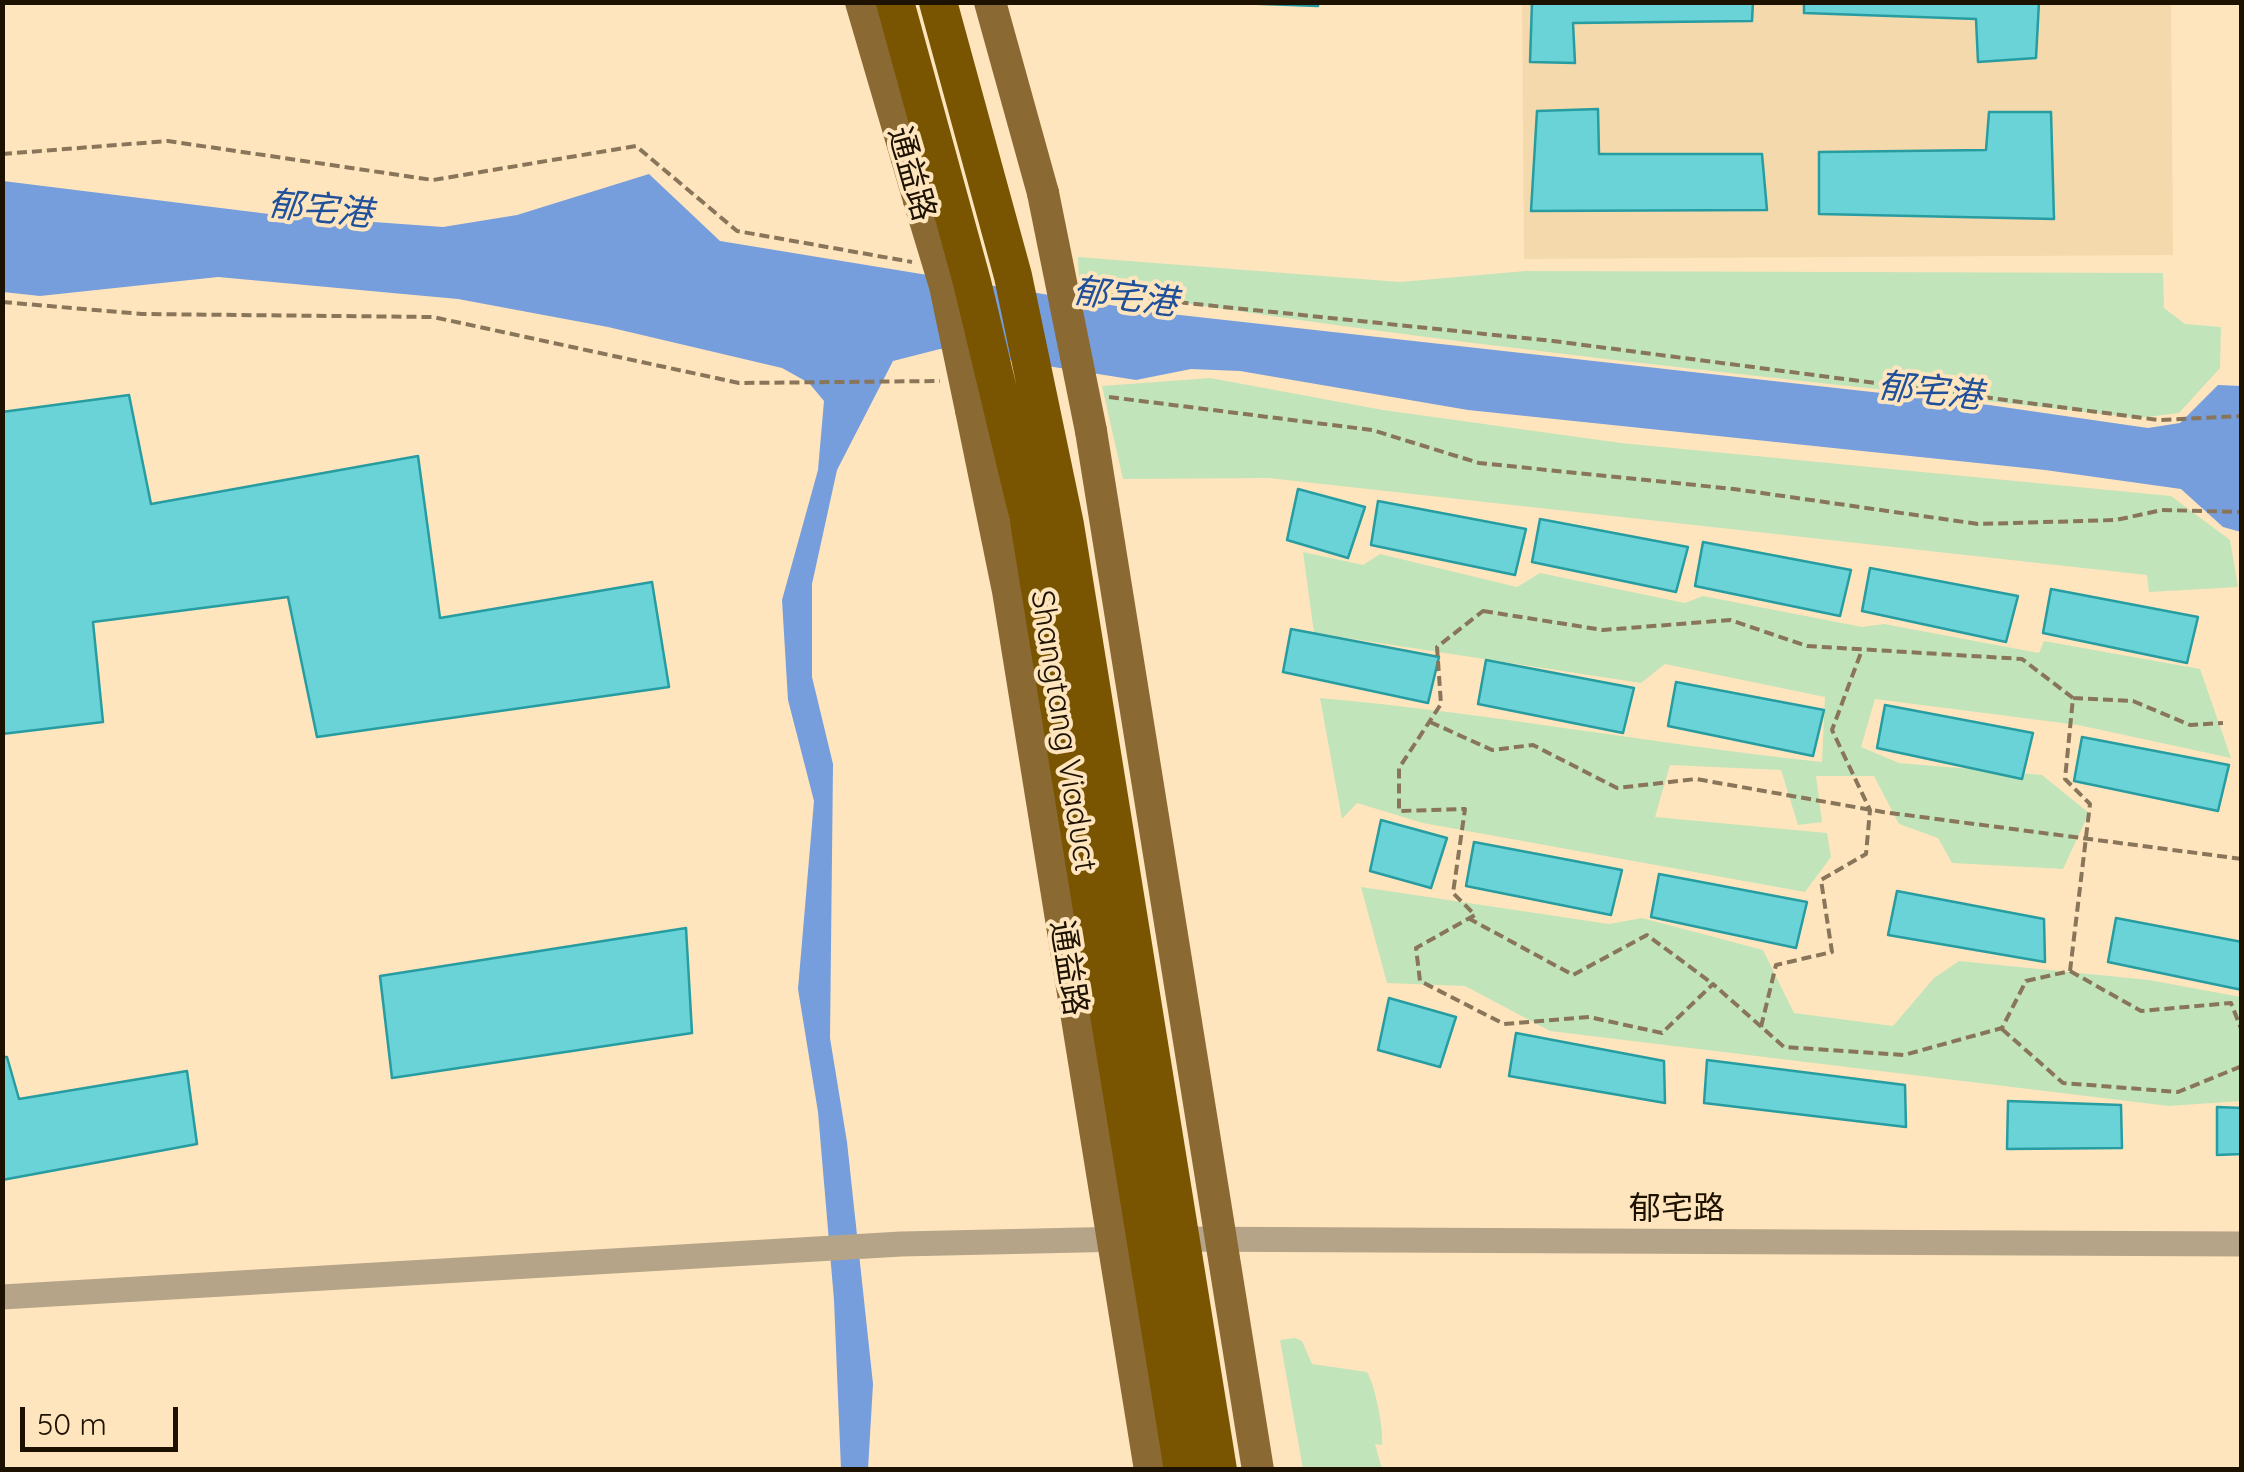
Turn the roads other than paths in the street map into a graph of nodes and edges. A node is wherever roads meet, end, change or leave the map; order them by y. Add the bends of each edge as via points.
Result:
1 (861, 2) edge
2 (895, 2) edge
3 (938, 2) edge
4 (990, 2) edge
5 (1112, 1239) junction
6 (1221, 1240) junction
7 (2242, 1244) edge
8 (2, 1297) edge
9 (1150, 1470) edge
10 (1183, 1470) edge
11 (1218, 1470) edge
12 (1258, 1470) edge

1 - 5 main road, 通益路, bridge via 944,286 1008,591
2 - 10 highway, Shangtang Viaduct, bridge via 1028,515
3 - 11 highway, Shangtang Viaduct, bridge via 1012,276 1065,525
4 - 6 main road, bridge via 1043,194 1091,431
5 - 6 street, 郁宅路
5 - 8 street, 郁宅路 via 902,1244
5 - 9 main road, 通益路
6 - 7 street, 郁宅路
6 - 12 main road

